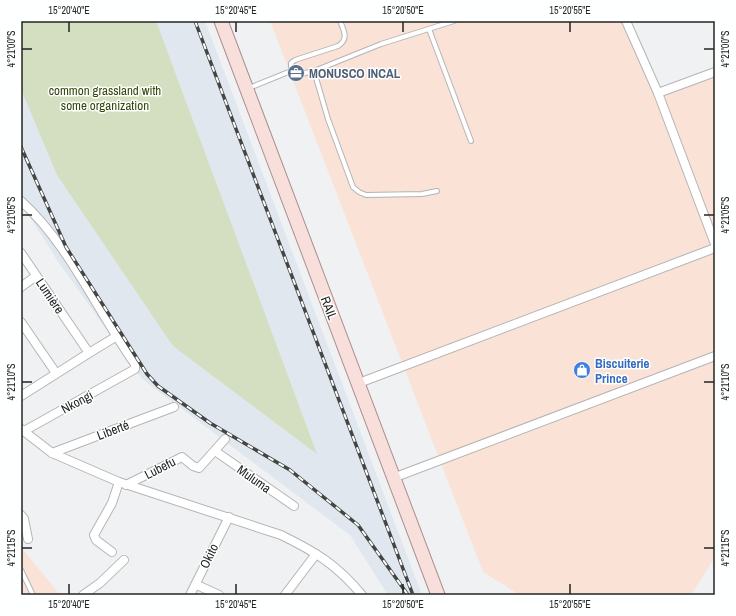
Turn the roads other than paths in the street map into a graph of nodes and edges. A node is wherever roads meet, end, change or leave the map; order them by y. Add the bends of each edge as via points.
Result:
1 (221, 21) edge
2 (340, 21) edge
3 (454, 21) edge
4 (626, 21) edge
5 (429, 29) junction
6 (291, 71) junction
7 (314, 71) junction
8 (715, 72) edge
9 (247, 88) junction
10 (658, 93) junction
11 (471, 141) dead end
12 (437, 191) dead end
13 (21, 201) edge
14 (715, 244) edge
15 (715, 248) edge
16 (21, 253) edge
17 (36, 276) junction
18 (21, 287) edge
19 (21, 322) edge
20 (117, 336) junction
21 (89, 353) junction
22 (715, 356) edge
23 (56, 373) junction
24 (359, 383) junction
25 (21, 396) edge
26 (174, 407) dead end
27 (22, 430) edge
28 (225, 439) dead end
29 (216, 451) junction
30 (52, 453) junction
31 (393, 478) junction
32 (123, 483) junction
33 (294, 506) dead end
34 (21, 515) edge
35 (229, 517) junction
36 (28, 539) dead end
37 (112, 552) dead end
38 (316, 554) junction
39 (124, 560) dead end
40 (21, 570) edge
41 (197, 585) junction
42 (33, 595) edge
43 (83, 595) edge
44 (190, 595) edge
45 (219, 595) edge
46 (285, 595) edge
47 (362, 595) edge
48 (438, 595) edge

1 - 9 main road, RAIL
2 - 6 lane via 346,37 344,42 295,60 291,63
3 - 5 lane
4 - 10 street
5 - 7 lane via 381,44
5 - 11 lane
6 - 7 lane via 300,74
6 - 9 lane
7 - 12 lane via 328,119 354,186 359,192 366,195 422,194
8 - 10 street
9 - 24 main road, RAIL
10 - 14 street
13 - 20 street via 66,255
15 - 24 street
16 - 17 street, Lumière
17 - 18 street
17 - 21 street, Lumière
19 - 23 street
20 - 21 street
20 - 27 street, Nkongi via 135,364 135,369 131,373
21 - 23 street
22 - 31 street
23 - 25 street
24 - 31 main road, RAIL
26 - 30 street, Liberté
27 - 30 street
28 - 29 street, Lubefu
29 - 32 street, Lubefu via 199,468 182,457
29 - 33 street, Muluma
30 - 32 street
31 - 48 main road, RAIL
32 - 35 street
32 - 37 street via 94,535 96,540
34 - 36 street
35 - 38 street via 281,535
35 - 41 street, Okito via 204,565
38 - 46 street
38 - 47 street via 344,575
39 - 43 street
40 - 42 lane
41 - 44 street, Okito
41 - 45 street

